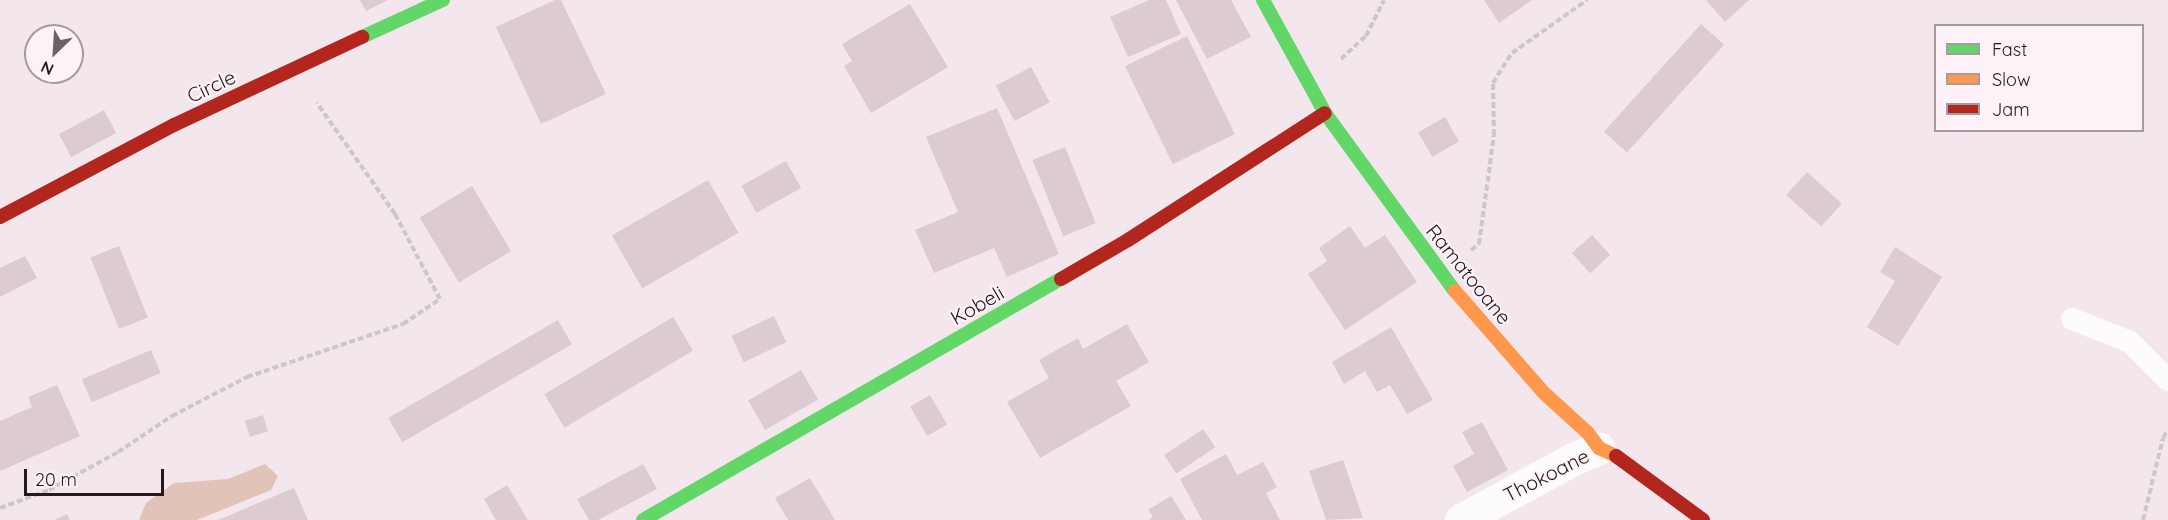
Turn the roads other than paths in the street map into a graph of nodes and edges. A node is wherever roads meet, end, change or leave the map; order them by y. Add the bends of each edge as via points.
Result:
1 (443, 0) edge
2 (1263, 0) edge
3 (1325, 113) junction
4 (0, 217) edge
5 (2072, 319) dead end
6 (2168, 380) edge
7 (1599, 448) junction
8 (643, 520) edge
9 (1461, 520) edge
10 (1703, 520) edge

1 - 4 street, Circle via 174,125
2 - 3 street, Ramatooane
3 - 7 street, Ramatooane via 1440,275 1544,393 1588,432
3 - 8 street, Kobeli via 1128,240
5 - 6 lane via 2130,342
7 - 9 street, Thokoane
7 - 10 street, Ramatooane via 1622,459

